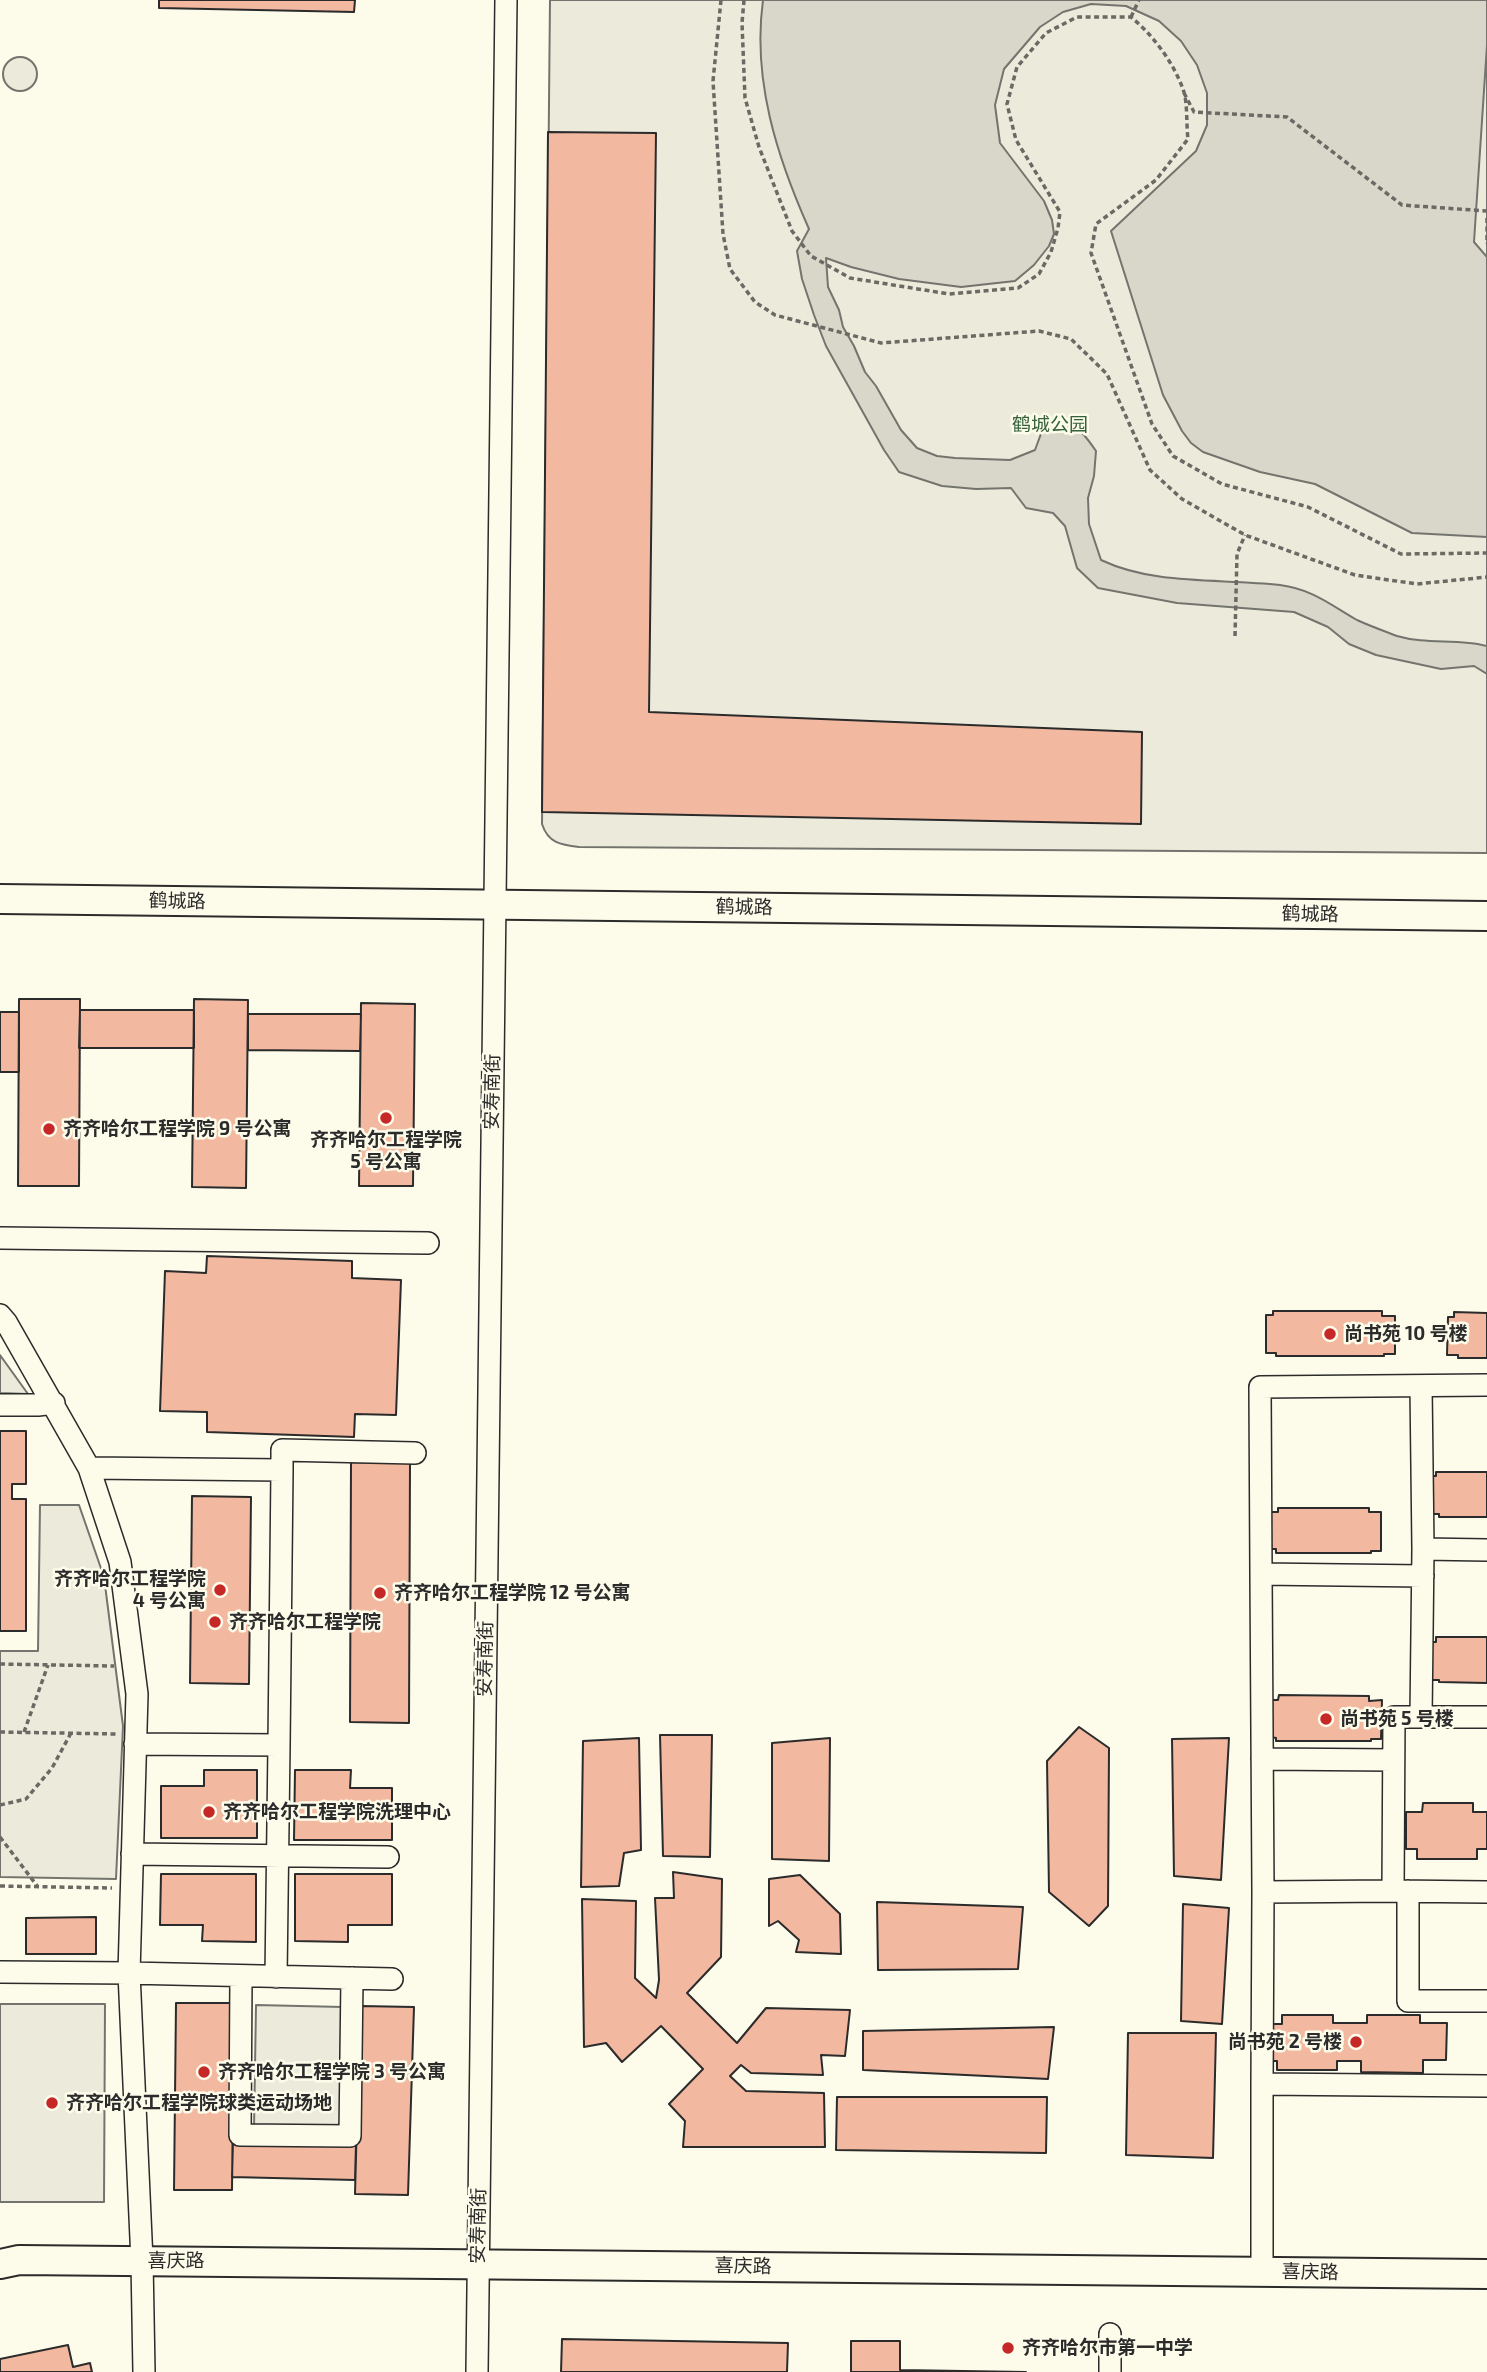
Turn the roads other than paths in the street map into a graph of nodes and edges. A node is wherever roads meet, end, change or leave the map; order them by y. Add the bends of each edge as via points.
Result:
1 (506, 0) edge
2 (0, 899) edge
3 (495, 905) junction
4 (1487, 916) edge
5 (0, 1238) edge
6 (428, 1243) dead end
7 (0, 1315) edge
8 (1487, 1385) edge
9 (1421, 1386) junction
10 (54, 1403) junction
11 (0, 1405) edge
12 (415, 1453) dead end
13 (89, 1468) junction
14 (282, 1470) junction
15 (1423, 1549) junction
16 (1487, 1550) edge
17 (1261, 1574) junction
18 (1423, 1576) junction
19 (1421, 1717) junction
20 (1487, 1717) edge
21 (136, 1739) junction
22 (279, 1745) junction
23 (1262, 1759) junction
24 (1394, 1760) junction
25 (132, 1854) junction
26 (277, 1856) junction
27 (388, 1857) dead end
28 (1401, 1891) junction
29 (1263, 1892) junction
30 (1487, 1892) edge
31 (0, 1972) edge
32 (129, 1973) junction
33 (241, 1976) junction
34 (276, 1977) junction
35 (352, 1978) junction
36 (392, 1979) dead end
37 (1487, 2001) edge
38 (1262, 2084) junction
39 (1487, 2086) edge
40 (142, 2261) junction
41 (478, 2263) junction
42 (0, 2264) edge
43 (1262, 2272) junction
44 (1487, 2274) edge
45 (1110, 2334) dead end
46 (144, 2372) edge
47 (477, 2372) edge
48 (1110, 2372) edge

1 - 3 street, 安寿南街
2 - 3 main road, 鹤城路
3 - 4 main road, 鹤城路
3 - 41 street, 安寿南街
5 - 6 street
7 - 10 street
8 - 9 street
9 - 15 street
9 - 17 street via 1260,1387
10 - 11 street
10 - 13 street
12 - 14 street via 282,1450
13 - 14 street
13 - 21 street via 120,1562 137,1695
14 - 22 street
15 - 16 street
15 - 18 street
17 - 18 street
17 - 23 street
18 - 19 street
19 - 20 street
19 - 24 street via 1394,1717
21 - 22 street
21 - 25 street
22 - 26 street
23 - 24 street
23 - 29 street
24 - 28 street
25 - 26 street
25 - 32 street
26 - 27 street
26 - 34 street
28 - 29 street
28 - 30 street
28 - 37 street via 1408,2001
29 - 38 street
31 - 32 street
32 - 33 street
32 - 40 street
33 - 34 street
33 - 35 street via 240,2135 350,2136
34 - 35 street
35 - 36 street
38 - 39 street
38 - 43 street
40 - 41 main road, 喜庆路
40 - 42 main road, 喜庆路 via 19,2260
40 - 46 street
41 - 43 main road, 喜庆路
41 - 47 street, 安寿南街
43 - 44 main road, 喜庆路
45 - 48 street

